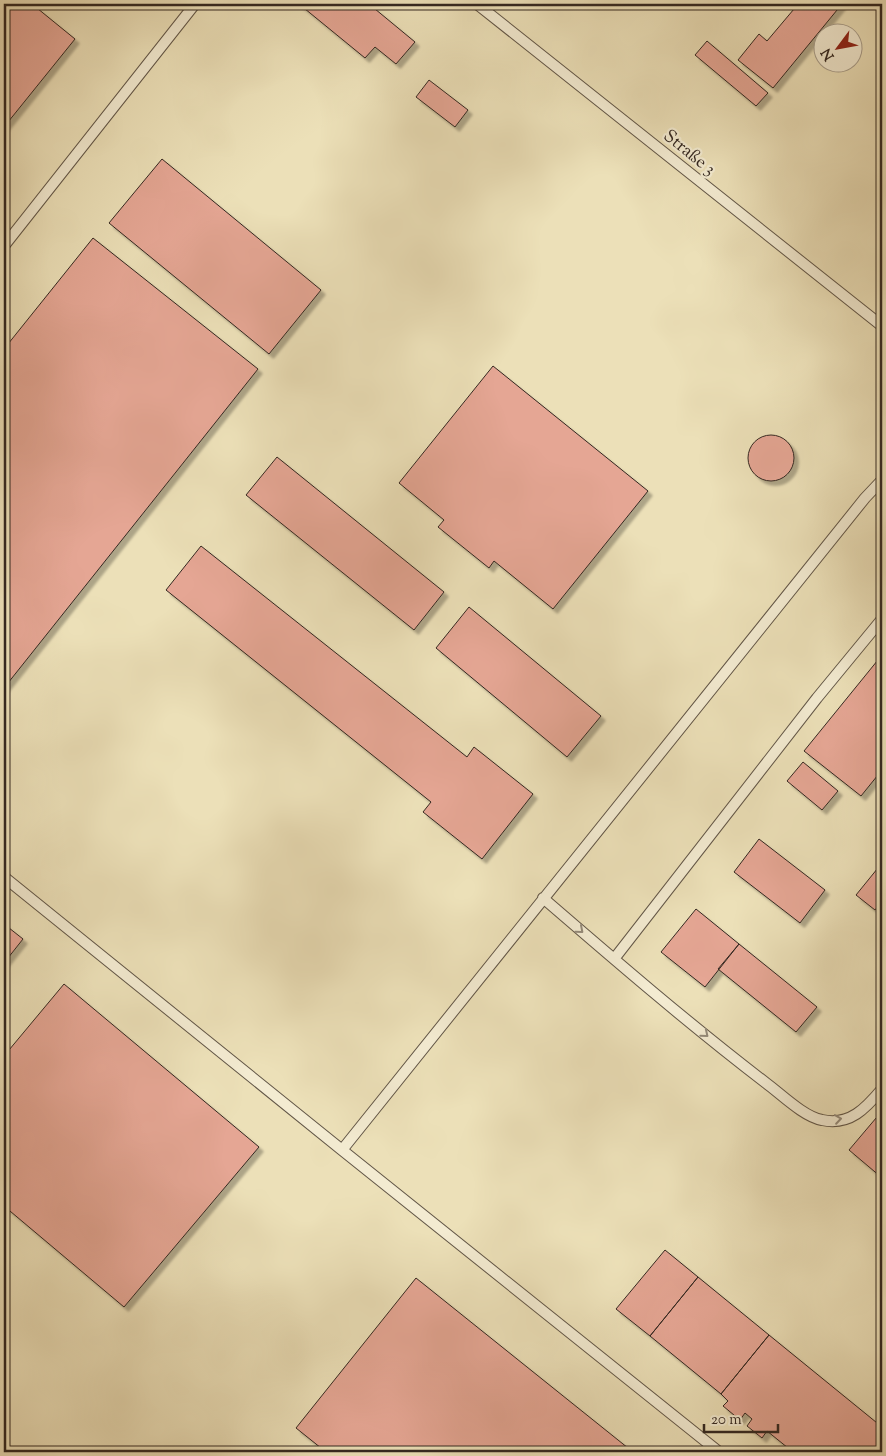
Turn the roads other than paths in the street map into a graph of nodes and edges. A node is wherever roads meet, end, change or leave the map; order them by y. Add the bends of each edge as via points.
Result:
1 (195, 4) edge
2 (477, 4) edge
3 (4, 246) edge
4 (882, 326) edge
5 (882, 480) edge
6 (882, 619) edge
7 (4, 877) edge
8 (544, 898) junction
9 (614, 959) junction
10 (882, 1089) edge
11 (342, 1150) junction
12 (719, 1452) edge

1 - 3 lane
2 - 4 lane, Straße 3
5 - 8 lane
6 - 9 lane
7 - 11 lane
8 -> 9 lane
8 - 11 lane
9 -> 10 lane via 809,1116 838,1121 854,1116
11 - 12 lane

